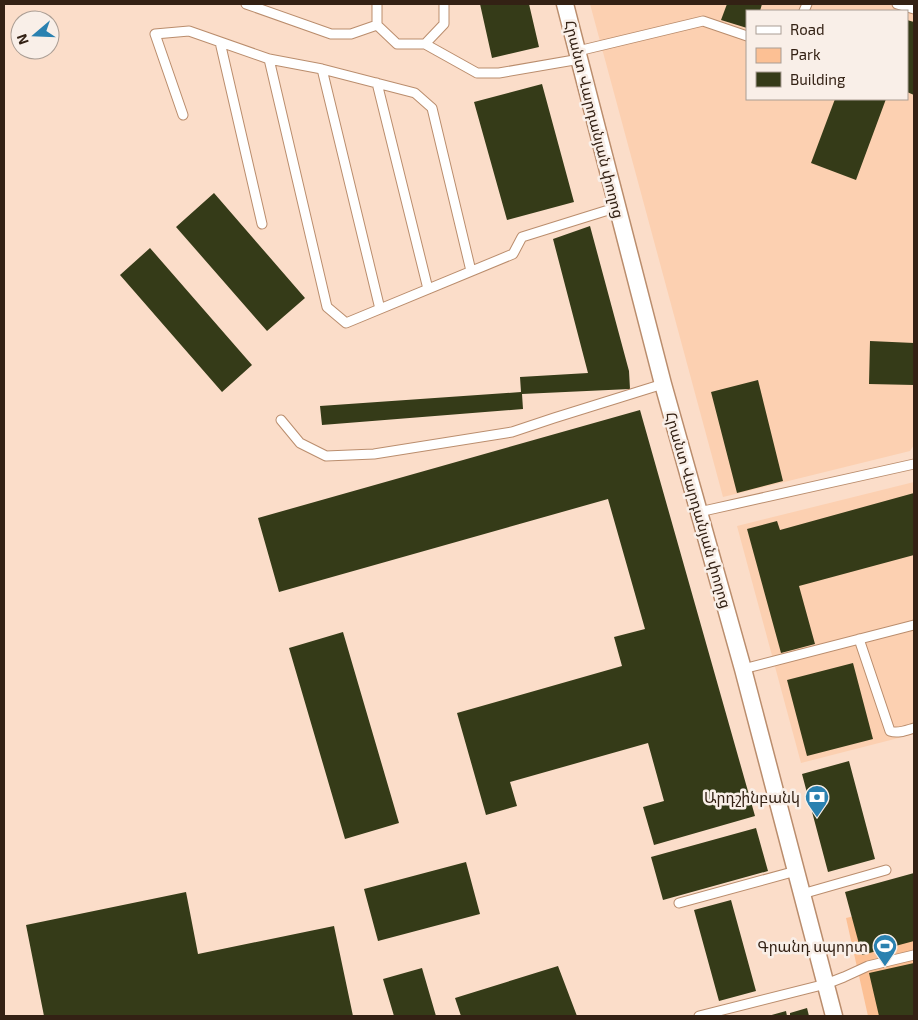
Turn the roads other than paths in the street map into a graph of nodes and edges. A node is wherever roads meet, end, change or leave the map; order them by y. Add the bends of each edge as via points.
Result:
1 (246, 4) edge
2 (377, 4) edge
3 (444, 4) edge
4 (565, 4) edge
5 (897, 4) edge
6 (914, 9) edge
7 (377, 25) junction
8 (746, 36) edge
9 (220, 42) junction
10 (425, 44) junction
11 (579, 55) junction
12 (269, 59) junction
13 (322, 68) junction
14 (377, 84) junction
15 (183, 116) dead end
16 (618, 207) junction
17 (262, 224) dead end
18 (471, 271) junction
19 (428, 289) junction
20 (380, 309) junction
21 (663, 384) junction
22 (281, 420) dead end
23 (914, 464) edge
24 (699, 512) junction
25 (914, 624) edge
26 (858, 639) junction
27 (743, 669) junction
28 (914, 728) edge
29 (886, 870) dead end
30 (796, 871) junction
31 (802, 894) junction
32 (679, 903) dead end
33 (914, 955) edge
34 (826, 984) junction
35 (699, 1016) edge
36 (834, 1016) edge

1 - 7 lane via 331,34 351,34
2 - 7 lane
3 - 10 lane via 444,24
4 - 11 street, Հրանտ Վարդանյան փողոց
5 - 6 lane
7 - 10 lane via 397,44
8 - 11 lane via 703,21
9 - 12 lane
9 - 15 lane via 189,31 155,34
9 - 17 lane
10 - 11 lane via 477,73 499,73
11 - 16 street, Հրանտ Վարդանյան փողոց
12 - 13 lane
12 - 20 lane via 327,306 346,323
13 - 14 lane
13 - 20 lane
14 - 18 lane via 415,93 432,108
14 - 19 lane
16 - 18 lane via 522,237 513,254
16 - 21 street, Հրանտ Վարդանյան փողոց
18 - 19 lane
19 - 20 lane
21 - 22 lane via 512,432 374,454 326,456 300,443
21 - 24 street, Հրանտ Վարդանյան փողոց
23 - 24 lane
24 - 27 street, Հրանտ Վարդանյան փողոց
25 - 26 lane
26 - 27 lane
26 - 28 lane via 890,731
27 - 30 street, Հրանտ Վարդանյան փողոց
29 - 31 lane
30 - 31 street, Հրանտ Վարդանյան փողոց
30 - 32 lane
31 - 34 street, Հրանտ Վարդանյան փողոց
33 - 34 lane via 868,966
34 - 35 lane
34 - 36 street, Հրանտ Վարդանյան փողոց

